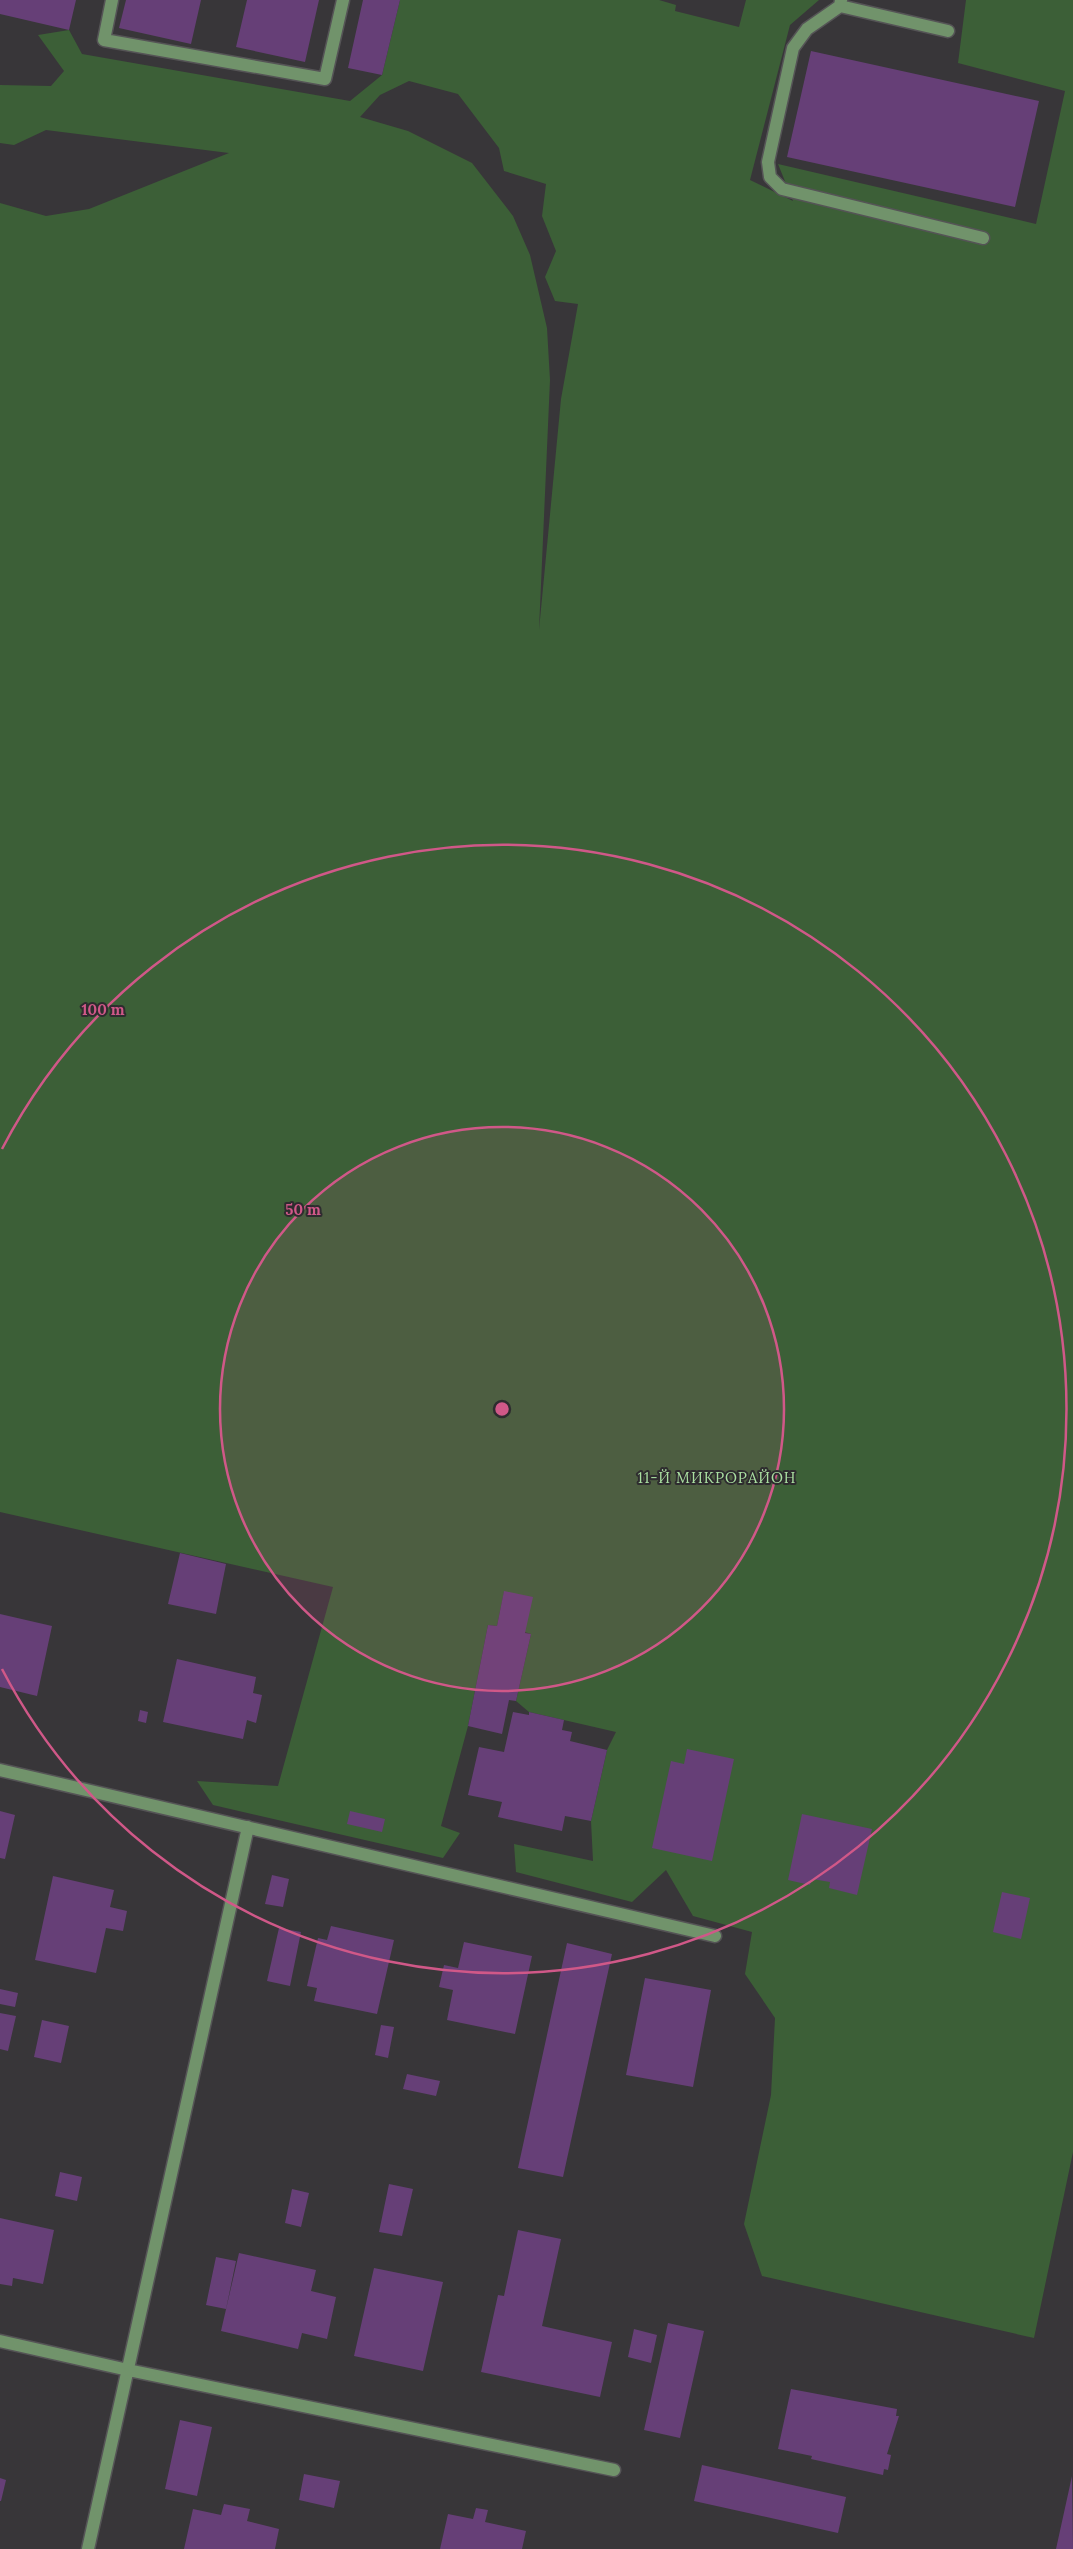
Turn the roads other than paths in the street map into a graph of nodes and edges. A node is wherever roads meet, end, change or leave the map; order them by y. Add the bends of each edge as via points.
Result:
1 (112, 0) edge
2 (343, 0) edge
3 (840, 3) edge
4 (948, 30) dead end
5 (983, 238) dead end
6 (0, 1770) edge
7 (248, 1827) junction
8 (715, 1936) dead end
9 (0, 2341) edge
10 (128, 2370) junction
11 (614, 2470) dead end
12 (88, 2549) edge

1 - 2 street via 104,40 325,79
3 - 4 street
3 - 5 street via 807,29 793,48 768,162 770,177 782,189
6 - 7 street
7 - 8 street
7 - 10 street
9 - 10 street
10 - 11 street
10 - 12 street

